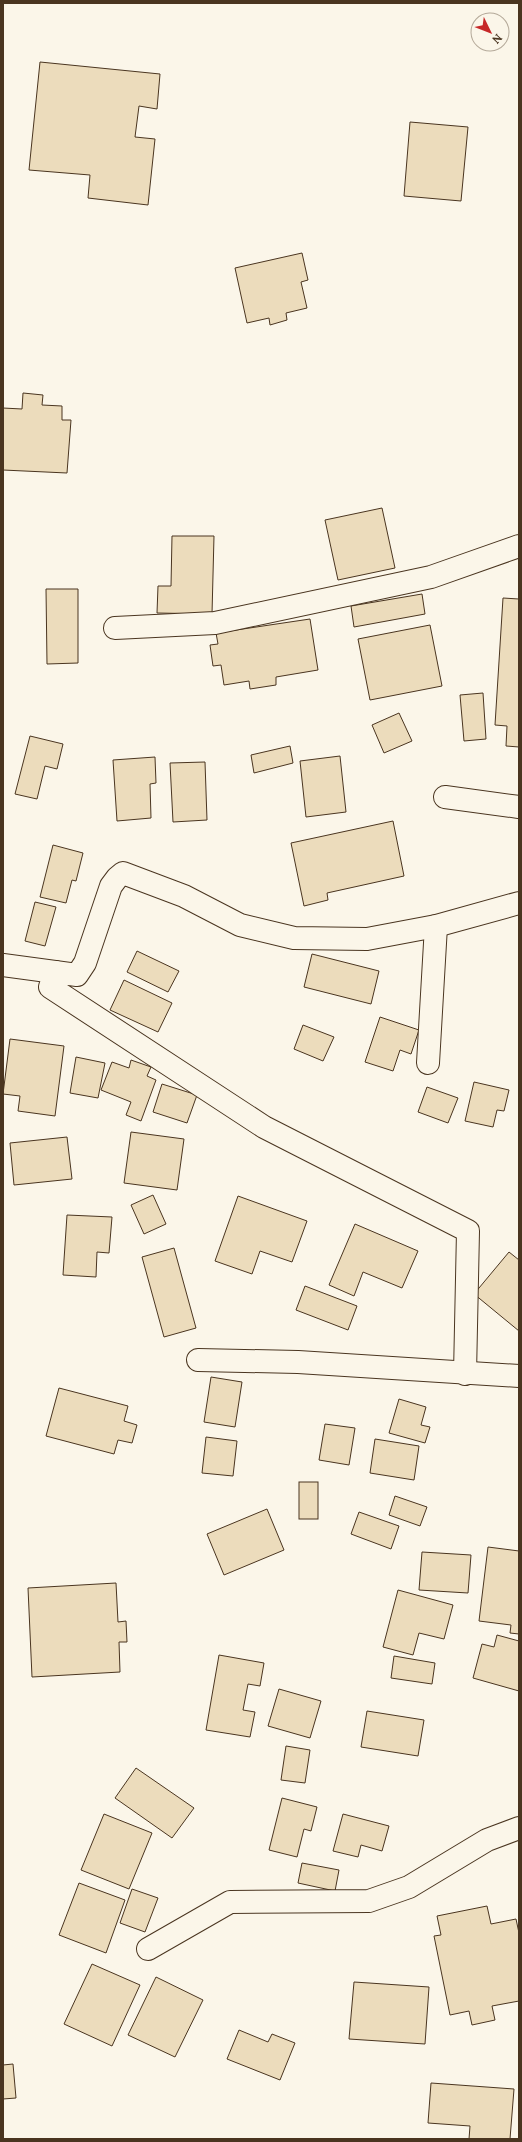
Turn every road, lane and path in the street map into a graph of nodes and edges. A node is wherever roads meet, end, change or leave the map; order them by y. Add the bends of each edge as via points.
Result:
1 (519, 546) edge
2 (115, 628) dead end
3 (445, 798) dead end
4 (519, 807) edge
5 (519, 903) edge
6 (436, 926) junction
7 (3, 965) edge
8 (56, 972) junction
9 (428, 1062) dead end
10 (198, 1360) dead end
11 (465, 1374) junction
12 (519, 1376) edge
13 (519, 1828) edge
14 (148, 1949) dead end

1 - 2 street via 431,577 222,622
3 - 4 street
5 - 6 street
6 - 8 street via 367,939 294,938 240,925 184,896 123,873 111,886 85,963 77,975
6 - 9 street
7 - 8 street
8 - 11 street via 50,987 264,1127 468,1231
10 - 11 street via 298,1362
11 - 12 street
13 - 14 street via 487,1840 410,1887 369,1902 230,1902

